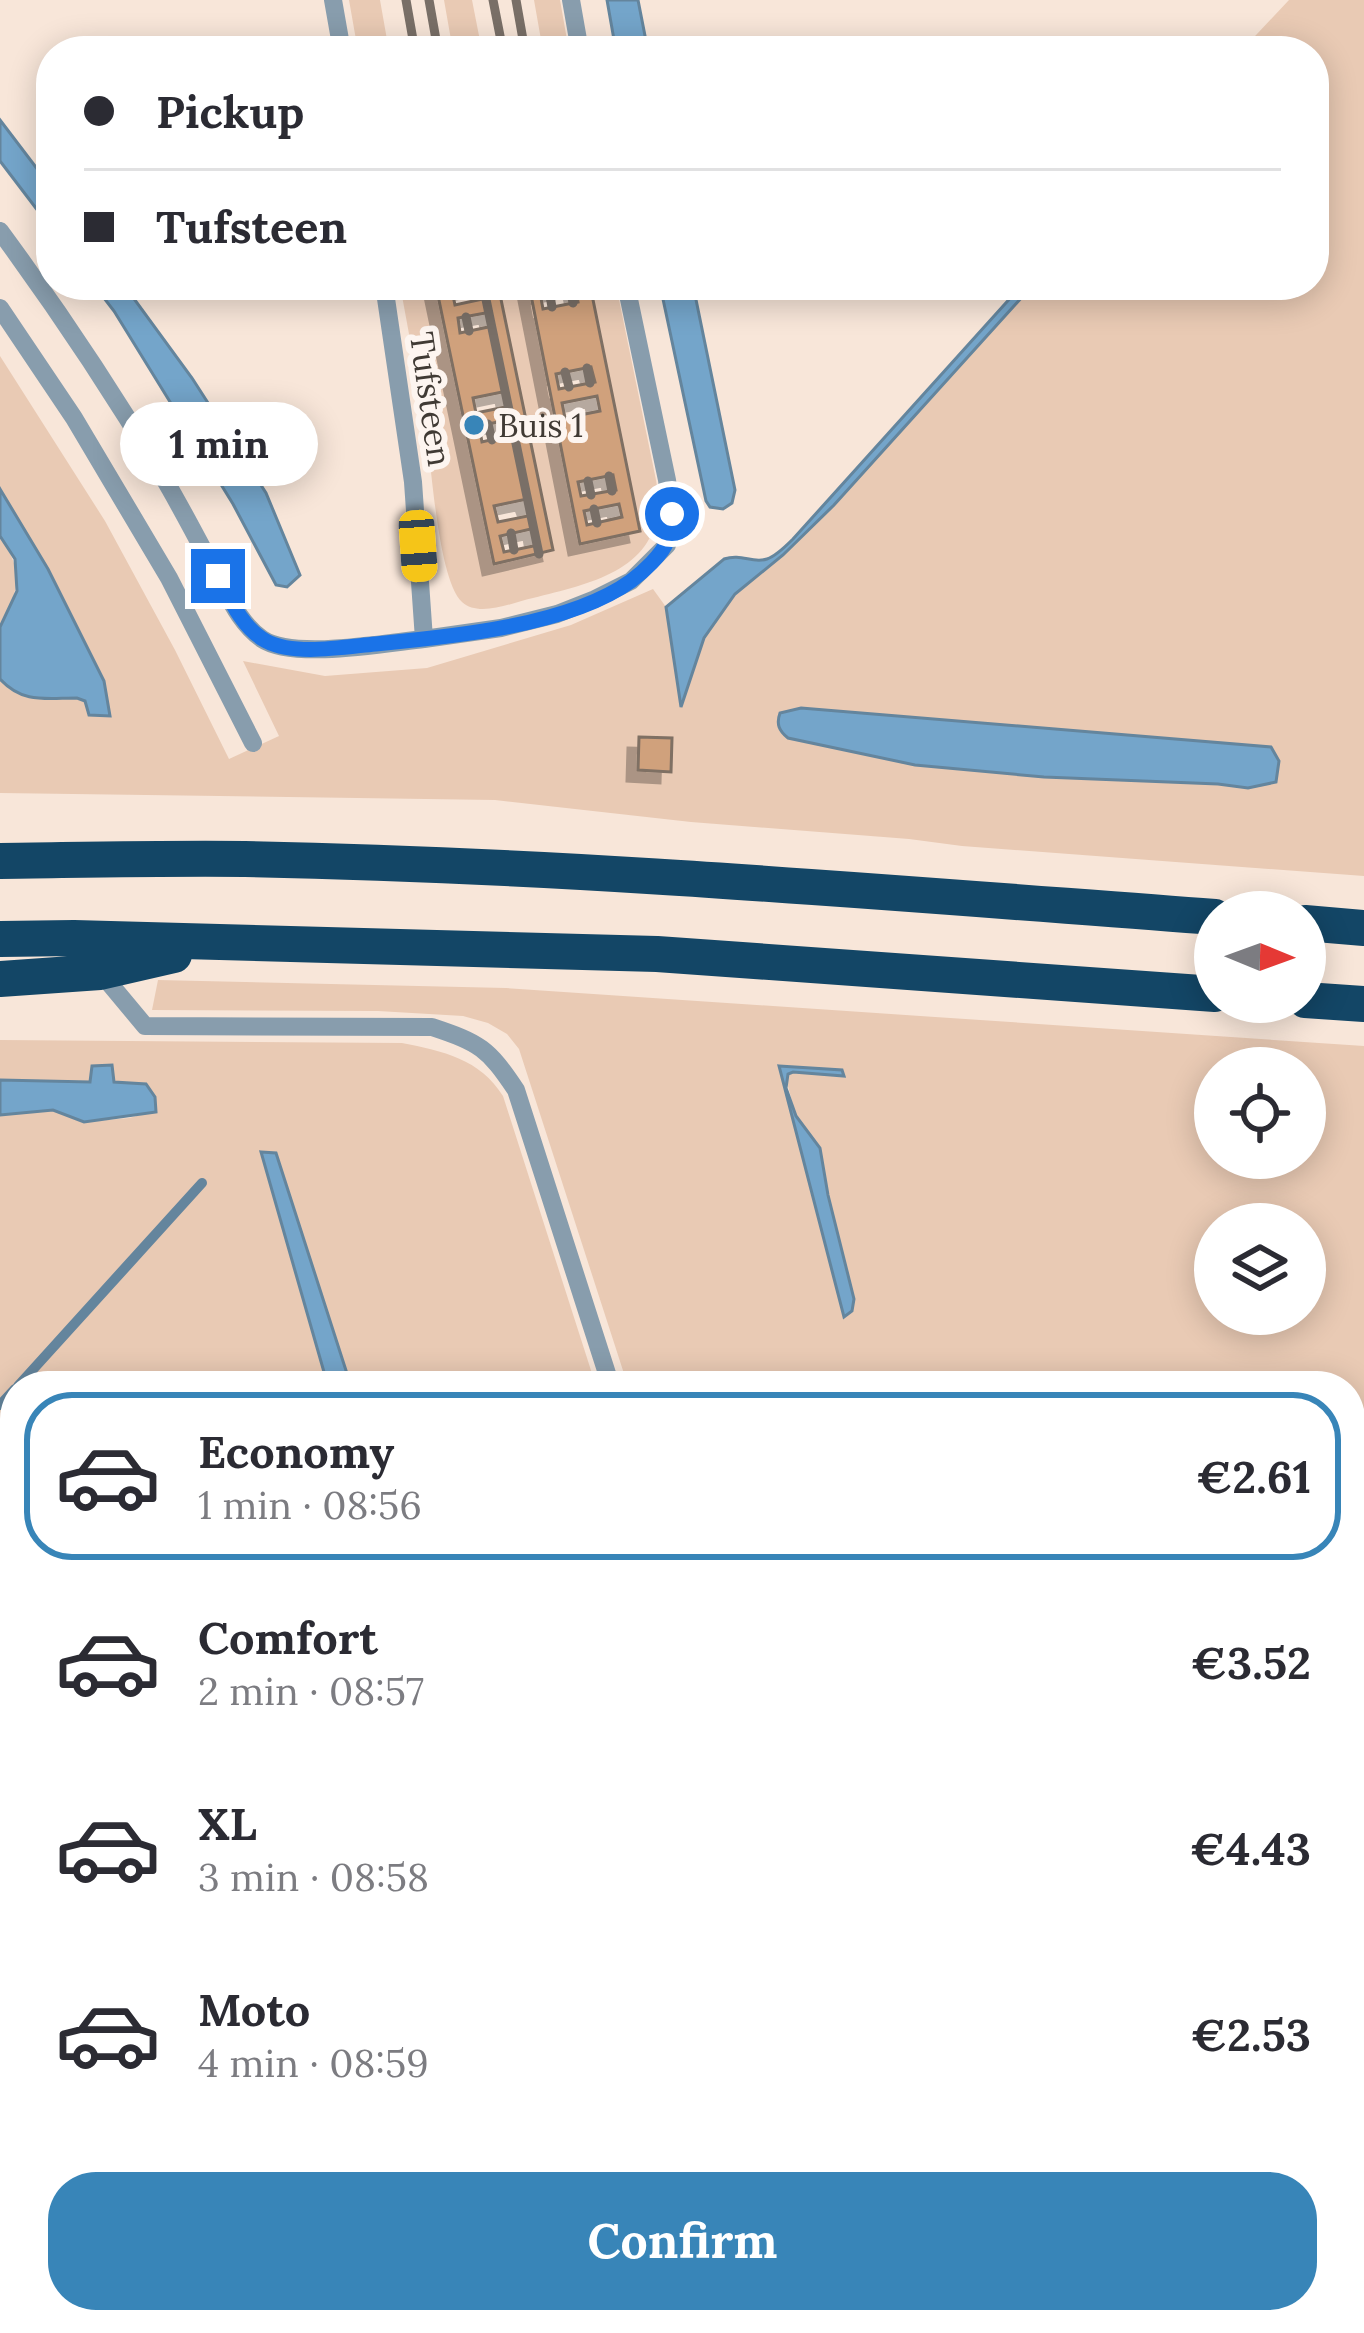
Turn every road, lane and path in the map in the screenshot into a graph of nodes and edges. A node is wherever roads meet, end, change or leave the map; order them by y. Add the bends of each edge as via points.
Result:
1 (333, 0) edge
2 (571, 0) edge
3 (339, 36) edge
4 (577, 36) edge
5 (0, 231) edge
6 (36, 283) edge
7 (48, 300) edge
8 (386, 300) edge
9 (629, 300) edge
10 (0, 308) edge
11 (424, 639) junction
12 (253, 743) dead end
13 (0, 861) edge
14 (1194, 915) edge
15 (1326, 925) edge
16 (1364, 928) edge
17 (0, 939) edge
18 (230, 942) junction
19 (100, 972) junction
20 (0, 979) edge
21 (1194, 992) edge
22 (1326, 1001) edge
23 (1364, 1004) edge
24 (606, 1371) edge

1 - 3 lane
2 - 4 lane
5 - 6 lane
7 - 11 lane via 164,478 246,625 286,649
8 - 11 lane, Tufsteen via 413,482
9 - 11 lane via 667,480 667,545 631,581 557,614
10 - 12 lane via 169,578
13 - 14 highway via 490,869
15 - 16 highway
17 - 18 highway
18 - 19 highway
18 - 21 highway via 657,954
19 - 20 highway
19 - 24 lane via 146,1026 432,1027 471,1040 516,1090
22 - 23 highway

